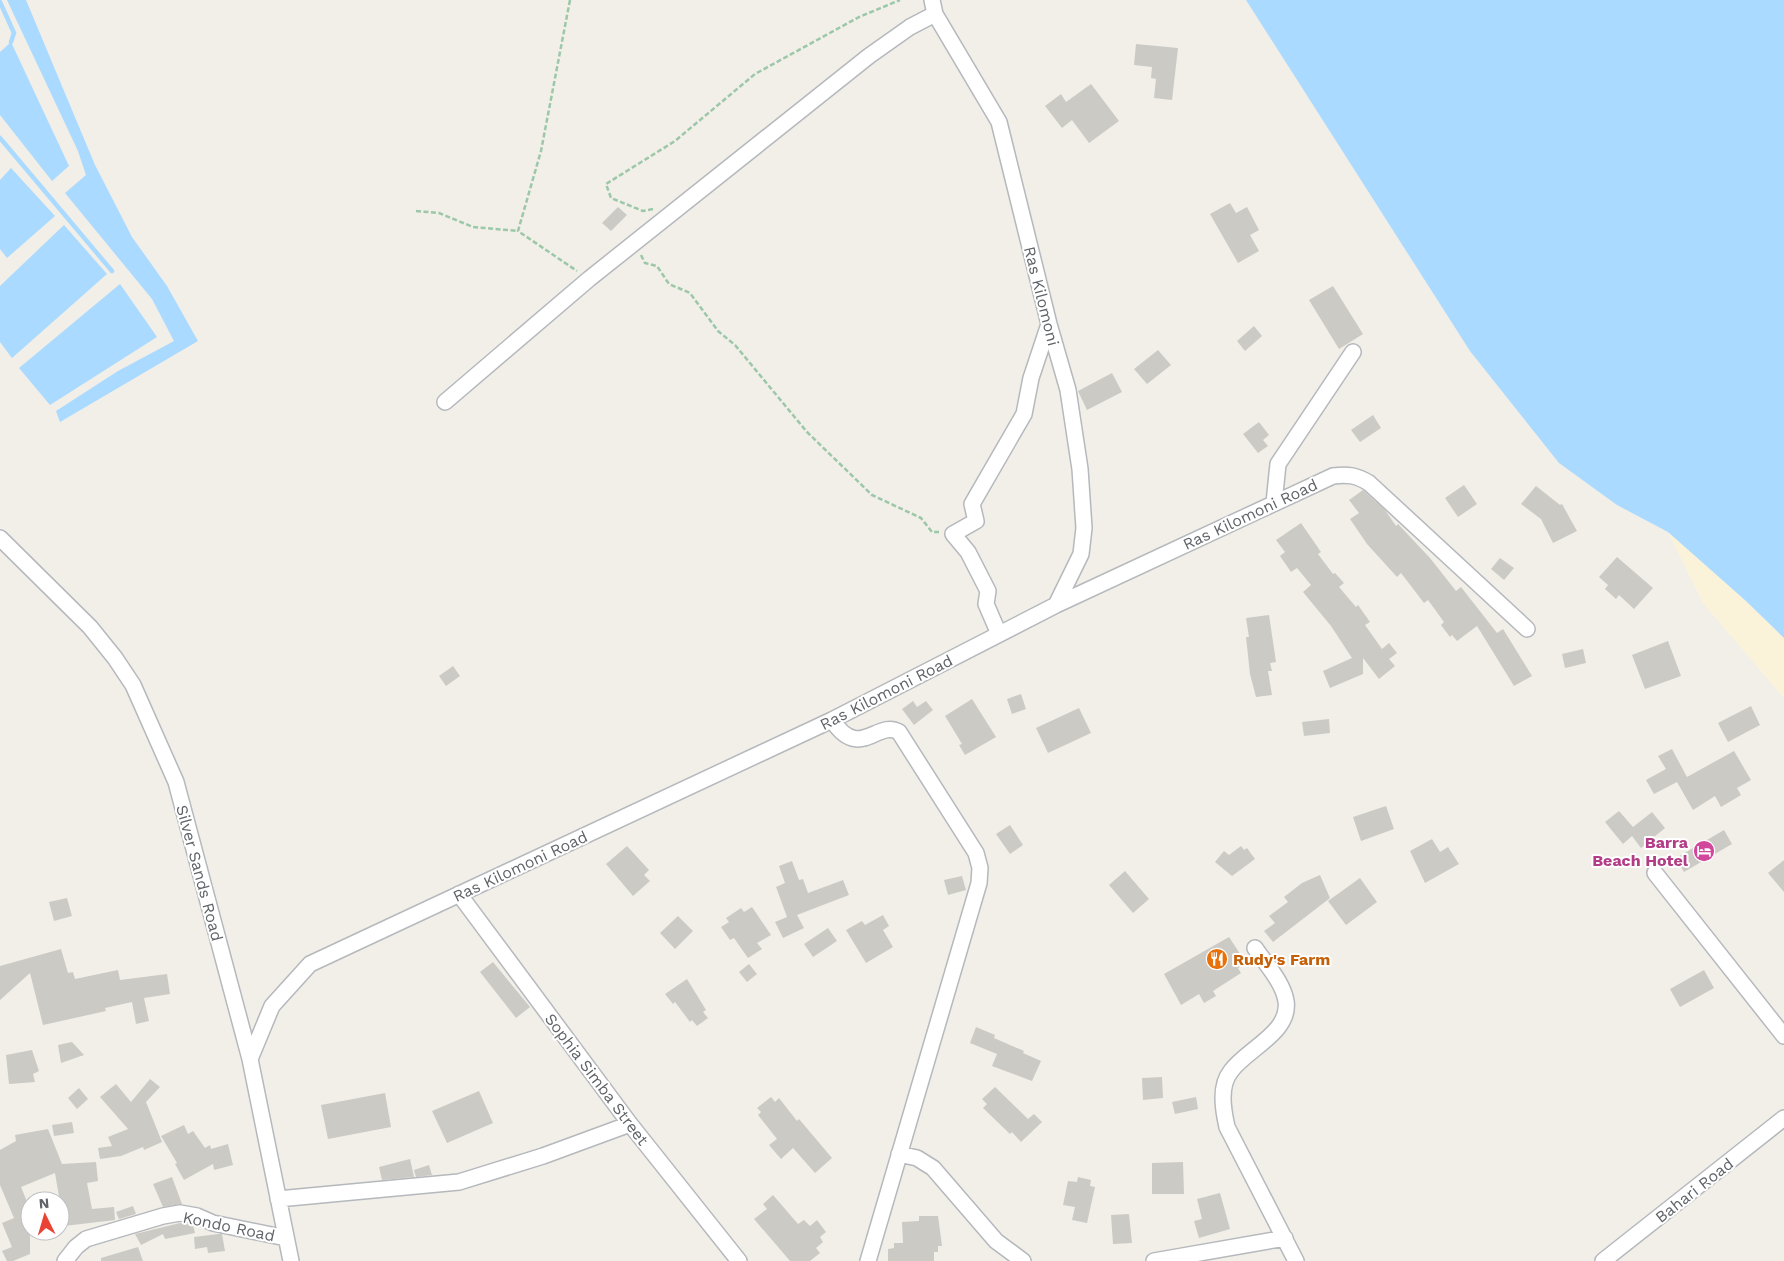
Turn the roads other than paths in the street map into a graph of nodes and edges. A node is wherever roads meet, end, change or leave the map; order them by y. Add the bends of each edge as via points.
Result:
1 (933, 7) edge
2 (1049, 324) junction
3 (1353, 352) dead end
4 (445, 402) dead end
5 (1274, 503) junction
6 (0, 538) edge
7 (1056, 605) junction
8 (1527, 629) dead end
9 (999, 634) junction
10 (832, 720) junction
11 (1655, 873) dead end
12 (459, 894) junction
13 (1254, 948) dead end
14 (1784, 1036) edge
15 (250, 1059) junction
16 (1784, 1118) edge
17 (630, 1124) junction
18 (900, 1154) junction
19 (278, 1199) junction
20 (286, 1238) junction
21 (1285, 1238) junction
22 (65, 1261) edge
23 (291, 1261) edge
24 (740, 1261) edge
25 (868, 1261) edge
26 (1023, 1261) edge
27 (1154, 1261) edge
28 (1296, 1261) edge
29 (1603, 1261) edge

1 - 2 street, Ras Kilomoni via 999,122
1 - 4 street via 589,279
2 - 7 street, Ras Kilomoni via 1068,390 1084,506 1081,554
2 - 9 street via 1031,378 1024,414 972,504 976,521 953,534 968,552 988,591 986,604
3 - 5 street via 1278,464
5 - 7 street, Ras Kilomoni Road
5 - 8 street, Ras Kilomoni Road via 1332,476 1358,476 1369,482
6 - 15 street, Silver Sands Road via 55,591 110,652 133,685 176,782
7 - 9 street, Ras Kilomoni Road
9 - 10 street, Ras Kilomoni Road
10 - 12 street, Ras Kilomoni Road
10 - 18 street via 838,730 852,738 868,737 892,729 902,734 976,853 980,868 979,883
11 - 14 street
12 - 15 street, Ras Kilomoni Road via 310,964 272,1006
12 - 17 street, Sophia Simba Street
13 - 21 street via 1284,991 1286,1013 1282,1023 1230,1071 1224,1089 1223,1108 1227,1127
15 - 19 street, Silver Sands Road
16 - 29 street, Bahari Road
17 - 19 street via 459,1182
17 - 24 street, Sophia Simba Street
18 - 25 street
18 - 26 street via 917,1158 933,1168 996,1241
19 - 20 street, Silver Sands Road
20 - 22 street, Kondo Road via 180,1214 86,1239
20 - 23 street, Silver Sands Road
21 - 27 street
21 - 28 street

